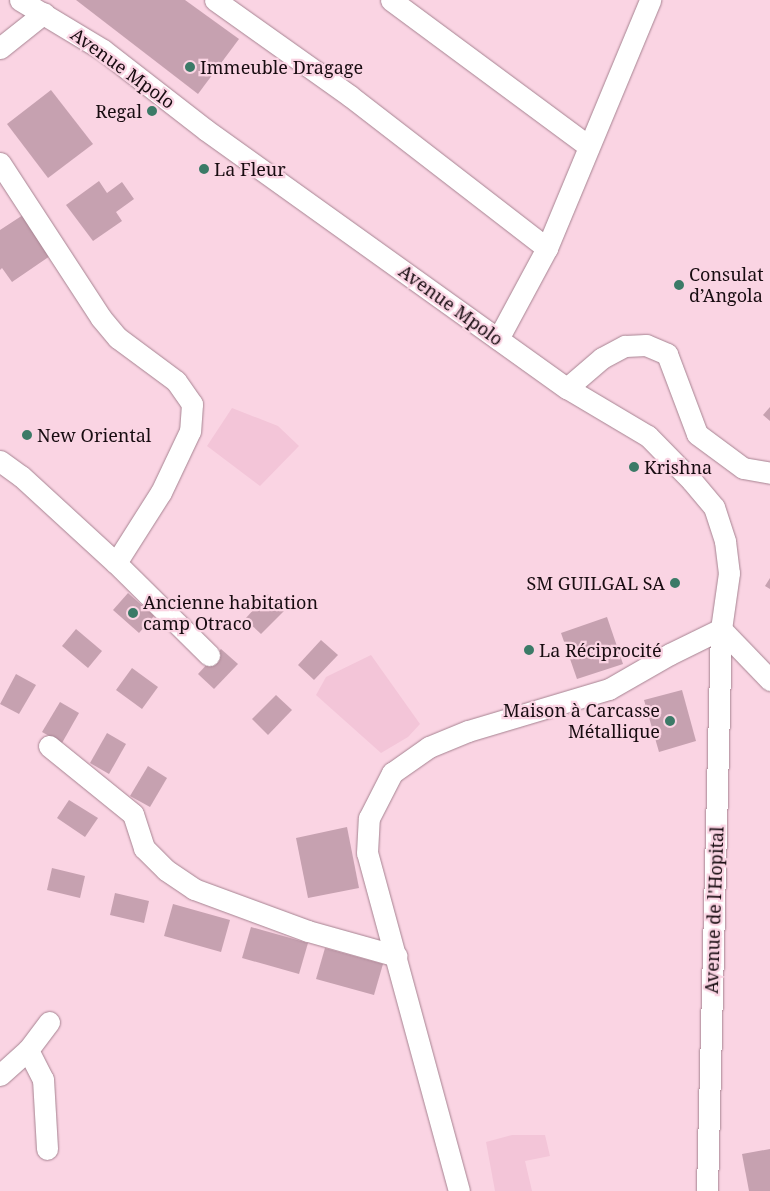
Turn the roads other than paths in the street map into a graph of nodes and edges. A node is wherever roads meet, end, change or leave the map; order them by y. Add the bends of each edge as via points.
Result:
1 (20, 0) edge
2 (214, 0) edge
3 (390, 0) edge
4 (650, 0) edge
5 (44, 13) junction
6 (0, 48) edge
7 (588, 146) junction
8 (0, 163) edge
9 (547, 248) junction
10 (498, 339) junction
11 (567, 388) junction
12 (0, 461) edge
13 (770, 472) edge
14 (116, 563) junction
15 (721, 629) junction
16 (209, 655) dead end
17 (770, 680) edge
18 (49, 746) dead end
19 (397, 956) junction
20 (48, 1022) dead end
21 (28, 1050) junction
22 (0, 1074) edge
23 (47, 1150) dead end
24 (459, 1191) edge
25 (707, 1191) edge

1 - 5 street, Avenue Mpolo
2 - 9 street via 350,96
3 - 7 street
4 - 7 street
5 - 6 street
5 - 10 street, Avenue Mpolo via 103,50 206,130
7 - 9 street
8 - 14 street via 101,318 118,338 176,381 192,404 186,440 161,492
9 - 10 street
10 - 11 street, Avenue Mpolo
11 - 13 street via 602,358 625,346 646,344 667,354 697,434 744,468
11 - 15 street, Avenue Mpolo via 648,436 714,507 725,541 729,573
12 - 14 street via 21,476
14 - 16 street
15 - 17 street
15 - 19 street via 610,689 468,731 429,746 392,773 369,818 368,853
15 - 25 street, Avenue de l'Hopital
18 - 19 street via 132,814 144,848 166,870 194,889 308,931
19 - 24 street
20 - 21 street
21 - 22 street
21 - 23 street via 43,1079

